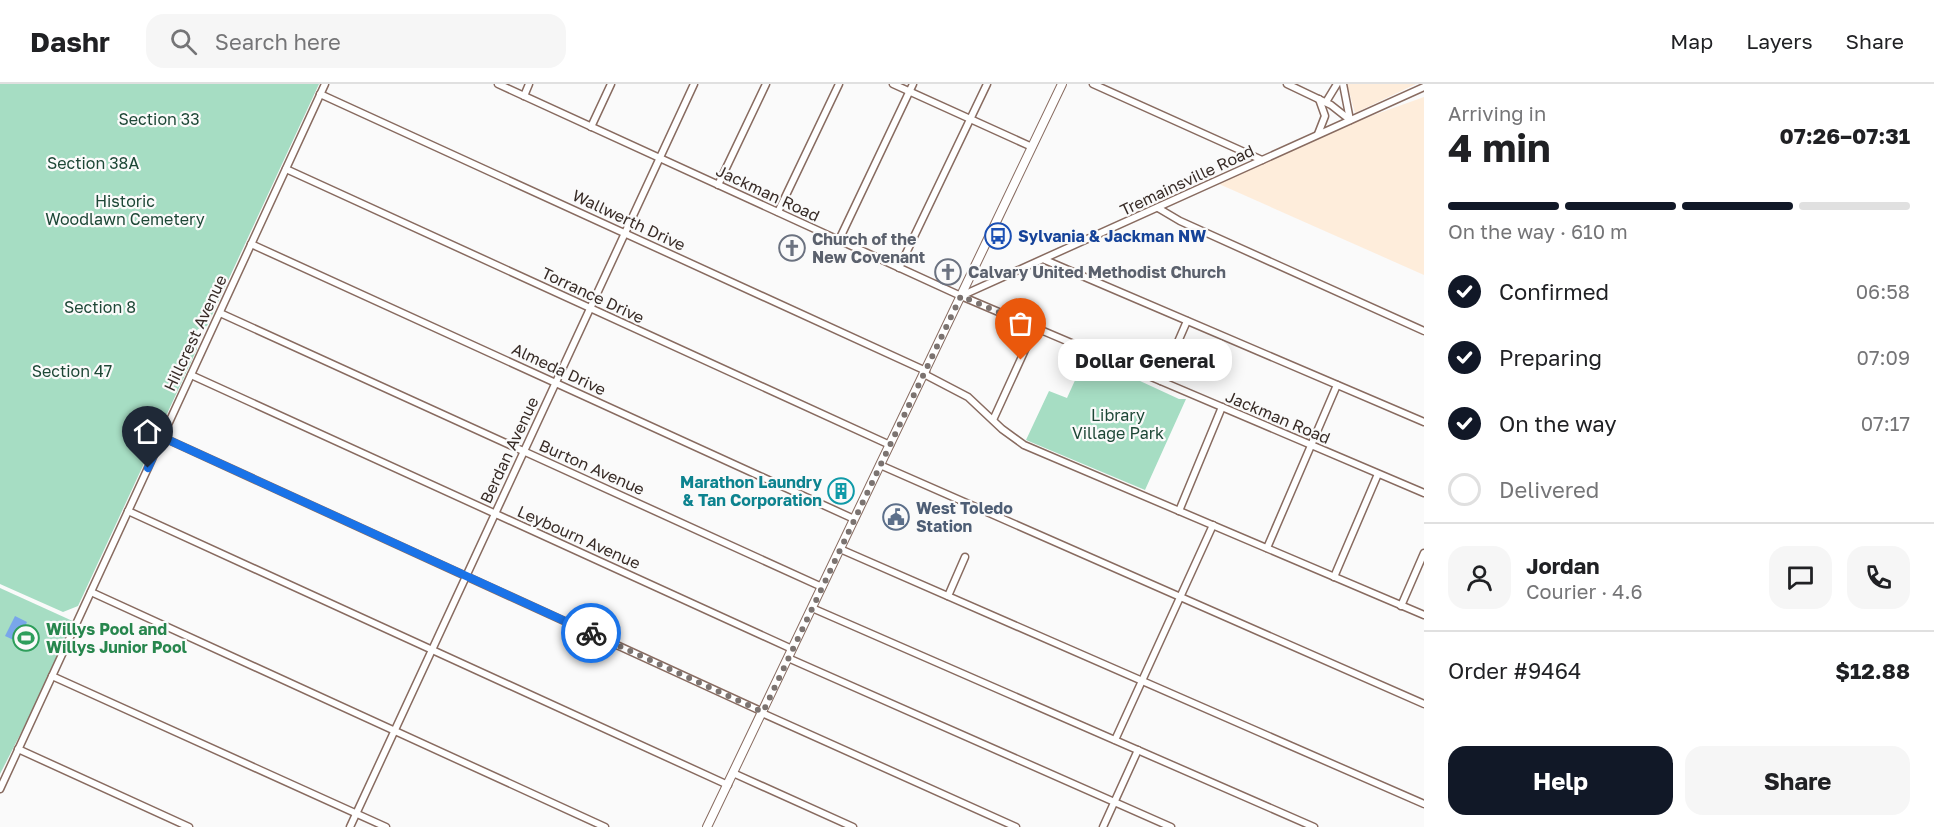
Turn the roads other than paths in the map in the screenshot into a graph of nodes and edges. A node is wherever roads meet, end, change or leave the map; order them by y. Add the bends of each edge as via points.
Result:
1 (325, 84) edge
2 (498, 84) edge
3 (529, 84) edge
4 (611, 84) edge
5 (694, 84) edge
6 (766, 84) edge
7 (839, 84) edge
8 (893, 84) edge
9 (913, 84) edge
10 (987, 84) edge
11 (1062, 84) edge
12 (1094, 84) edge
13 (1287, 84) edge
14 (1336, 84) edge
15 (1343, 84) edge
16 (1424, 87) edge
17 (910, 92) junction
18 (320, 94) junction
19 (524, 96) junction
20 (1319, 99) junction
21 (1326, 102) junction
22 (970, 119) junction
23 (1350, 120) junction
24 (591, 127) junction
25 (1317, 135) junction
26 (1032, 147) junction
27 (659, 158) junction
28 (1262, 160) junction
29 (286, 169) junction
30 (718, 185) junction
31 (1158, 208) junction
32 (778, 212) junction
33 (624, 233) junction
34 (839, 240) junction
35 (251, 244) junction
36 (1045, 260) junction
37 (899, 268) junction
38 (961, 296) junction
39 (590, 308) junction
40 (219, 313) junction
41 (1187, 321) junction
42 (1035, 328) junction
43 (1424, 331) edge
44 (925, 372) junction
45 (191, 375) junction
46 (1161, 381) junction
47 (555, 382) junction
48 (1337, 385) junction
49 (1222, 407) junction
50 (993, 420) junction
51 (1424, 423) edge
52 (162, 437) junction
53 (890, 445) junction
54 (1311, 445) junction
55 (524, 451) junction
56 (880, 465) junction
57 (1378, 474) junction
58 (1424, 493) edge
59 (128, 511) junction
60 (1179, 511) junction
61 (495, 514) junction
62 (854, 519) junction
63 (1212, 525) junction
64 (1267, 548) junction
65 (840, 549) junction
66 (1424, 553) edge
67 (965, 557) dead end
68 (466, 576) junction
69 (1334, 577) junction
70 (822, 587) junction
71 (91, 592) junction
72 (948, 596) junction
73 (1180, 598) junction
74 (1401, 606) junction
75 (812, 608) junction
76 (1424, 615) edge
77 (792, 649) junction
78 (432, 650) junction
79 (788, 658) junction
80 (52, 676) junction
81 (1141, 681) junction
82 (1424, 704) edge
83 (762, 712) junction
84 (394, 731) junction
85 (1115, 740) junction
86 (18, 750) junction
87 (1138, 750) junction
88 (733, 773) junction
89 (728, 785) junction
90 (0, 789) edge
91 (1114, 802) junction
92 (1424, 804) edge
93 (356, 813) junction
94 (1300, 824) edge
95 (189, 827) edge
96 (350, 827) edge
97 (386, 827) edge
98 (605, 827) edge
99 (707, 827) edge
100 (853, 827) edge
101 (1016, 827) edge
102 (1103, 827) edge
103 (1171, 827) edge
104 (1314, 827) edge

1 - 18 street, Hillcrest Avenue
2 - 19 street, Jackman Road
3 - 19 street
4 - 24 street
5 - 27 street, Berdan Avenue
6 - 30 street
7 - 32 street
8 - 17 street
9 - 17 street
10 - 22 street
11 - 26 main road
12 - 28 street
13 - 20 street
14 - 21 street
15 - 23 street
16 - 23 street, Tremainsville Road
17 - 22 street
17 - 34 street
18 - 29 street, Hillcrest Avenue
18 - 33 street, Wallwerth Drive
19 - 24 street, Jackman Road
20 - 21 street
20 - 25 street via 1325,116
21 - 23 street
22 - 26 street
22 - 37 street
23 - 25 street, Tremainsville Road
24 - 27 street, Jackman Road
25 - 28 street, Tremainsville Road
26 - 38 main road
27 - 30 street, Jackman Road
27 - 33 street, Berdan Avenue
28 - 31 street, Tremainsville Road
29 - 35 street, Hillcrest Avenue
29 - 39 street, Torrance Drive
30 - 32 street, Jackman Road
31 - 36 street, Tremainsville Road
31 - 43 street via 1180,222
32 - 34 street, Jackman Road
33 - 39 street, Berdan Avenue
33 - 44 street, Wallwerth Drive
34 - 37 street, Jackman Road
35 - 40 street, Hillcrest Avenue
35 - 47 street, Almeda Drive
36 - 38 street, Tremainsville Road
36 - 41 street
37 - 38 street, Jackman Road
38 - 42 street, Jackman Road
38 - 44 main road
39 - 47 street, Berdan Avenue
39 - 53 street, Torrance Drive
40 - 45 street, Hillcrest Avenue
40 - 55 street, Burton Avenue
41 - 46 street
41 - 48 street
42 - 46 street, Jackman Road
42 - 50 street
44 - 50 street, Wallwerth Drive via 963,393
44 - 53 main road
45 - 52 street, Hillcrest Avenue
45 - 61 street, Leybourn Avenue
46 - 49 street, Jackman Road
47 - 55 street, Berdan Avenue
47 - 62 street, Almeda Drive
48 - 51 street
48 - 54 street
49 - 54 street, Jackman Road
49 - 60 street
50 - 60 street, Wallwerth Drive via 1024,445
52 - 59 street, Hillcrest Avenue
52 - 68 street
53 - 56 main road
54 - 57 street, Jackman Road
54 - 64 street
55 - 61 street, Berdan Avenue
55 - 70 street, Burton Avenue
56 - 62 main road
56 - 73 street
57 - 58 street, Jackman Road
57 - 69 street
59 - 71 street, Hillcrest Avenue
59 - 78 street
60 - 63 street, Wallwerth Drive
61 - 68 street, Berdan Avenue
61 - 77 street, Leybourn Avenue
62 - 65 main road
63 - 64 street, Wallwerth Drive
63 - 73 street
64 - 69 street, Wallwerth Drive
65 - 70 main road
65 - 72 street
66 - 74 street
67 - 72 street
68 - 78 street, Berdan Avenue
68 - 83 street
69 - 74 street, Wallwerth Drive
70 - 75 main road
71 - 80 street, Hillcrest Avenue
71 - 84 street
72 - 81 street
73 - 81 street
73 - 82 street
74 - 76 street, Wallwerth Drive
75 - 77 main road
75 - 85 street
77 - 79 main road
78 - 84 street, Berdan Avenue
78 - 89 street
79 - 83 main road
79 - 91 street
80 - 86 street, Hillcrest Avenue
80 - 93 street
81 - 85 street
81 - 92 street
83 - 88 main road
83 - 101 street
84 - 93 street, Berdan Avenue
84 - 98 street
85 - 87 street
86 - 90 street, Hillcrest Avenue
86 - 95 street
87 - 91 street
87 - 94 street
88 - 89 main road
88 - 100 street
89 - 99 main road
91 - 102 street
91 - 103 street
93 - 96 street, Berdan Avenue
93 - 97 street
94 - 104 street

